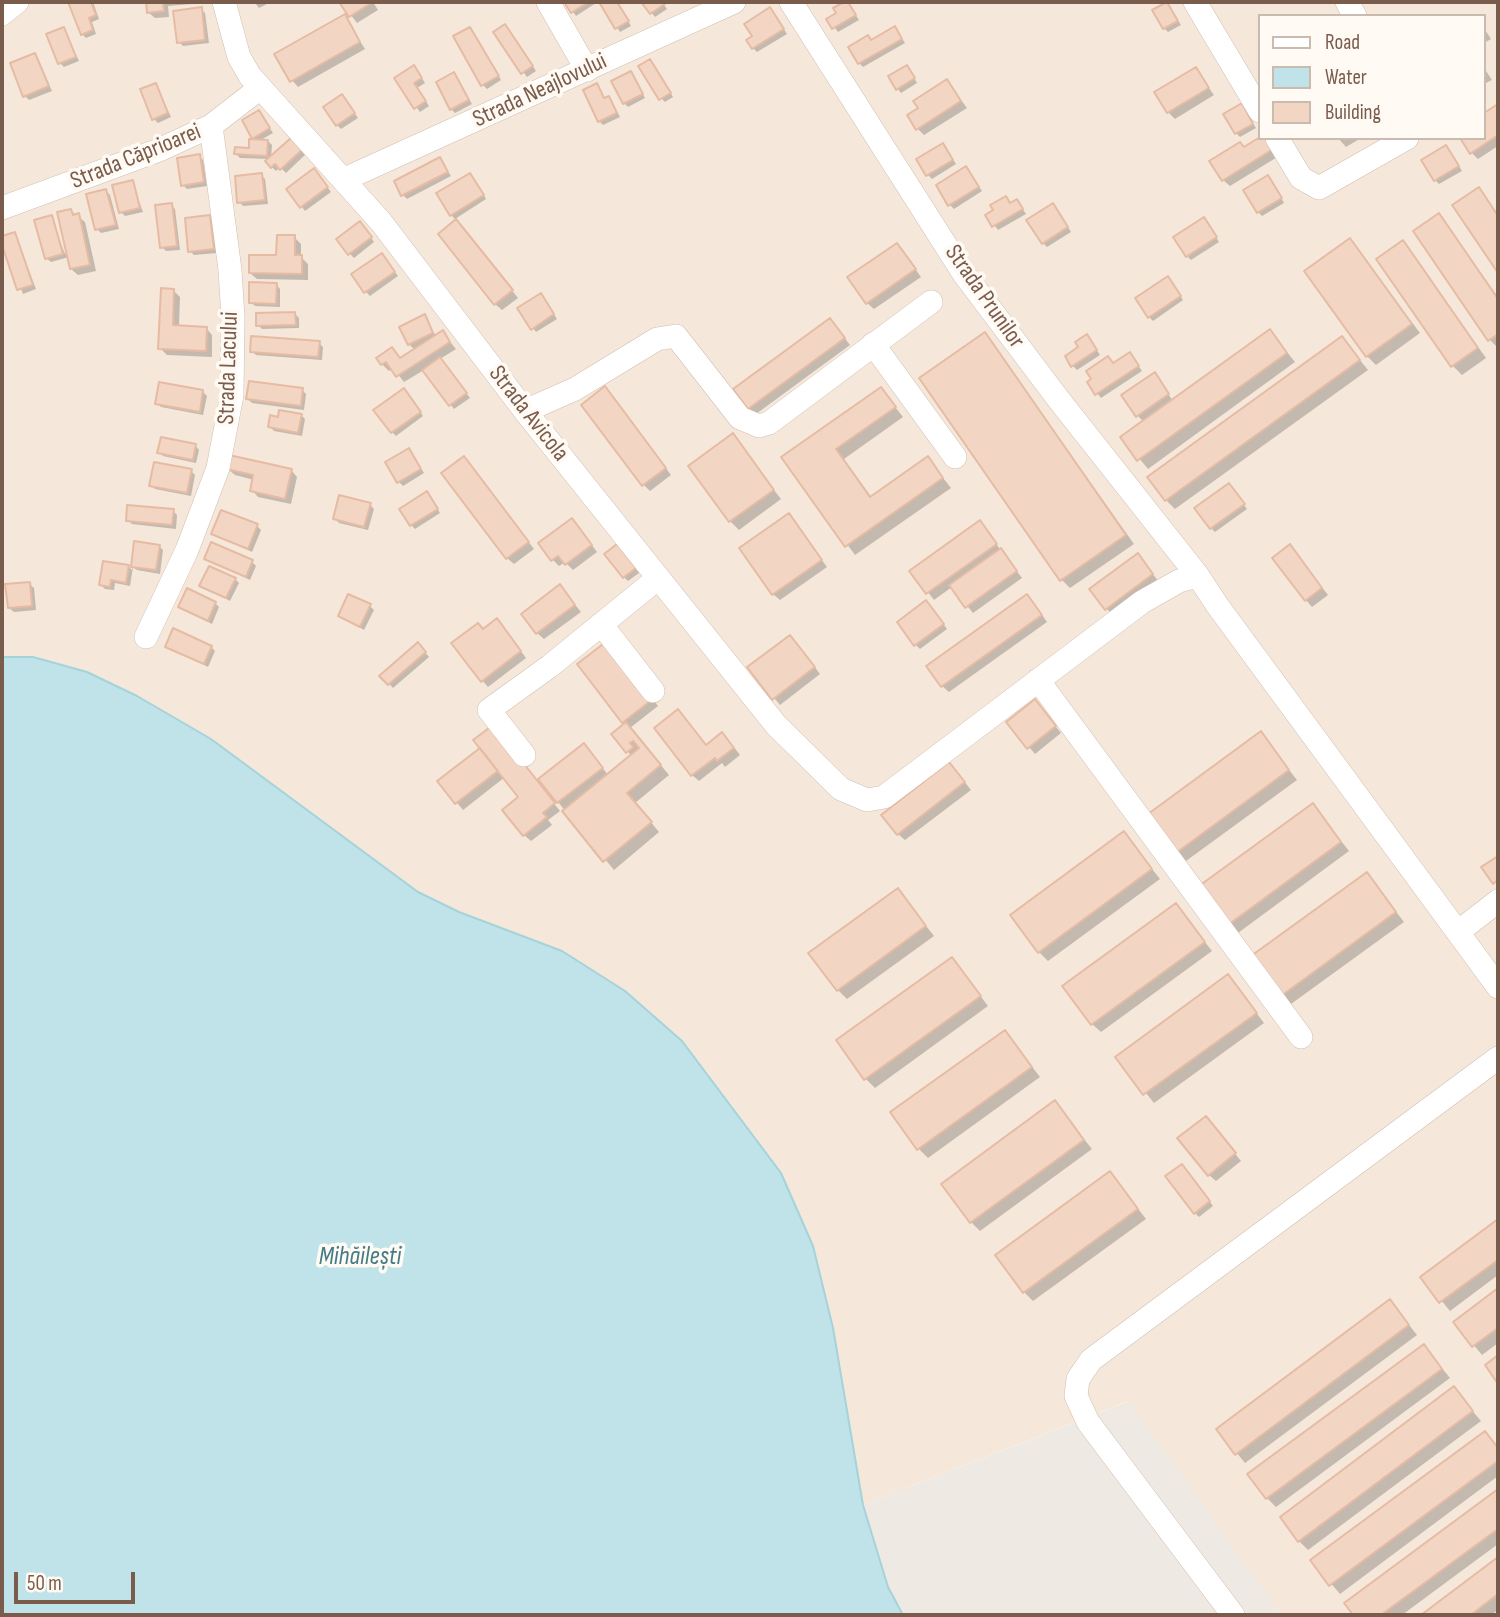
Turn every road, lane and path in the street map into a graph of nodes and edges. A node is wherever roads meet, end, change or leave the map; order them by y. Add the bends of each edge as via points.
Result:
1 (17, 2) edge
2 (224, 2) edge
3 (548, 2) edge
4 (734, 2) edge
5 (791, 2) edge
6 (1195, 2) edge
7 (2, 15) edge
8 (587, 70) junction
9 (260, 88) junction
10 (1258, 108) edge
11 (211, 127) junction
12 (1278, 140) edge
13 (1403, 140) edge
14 (345, 178) junction
15 (2, 208) edge
16 (931, 302) dead end
17 (873, 344) junction
18 (525, 411) junction
19 (954, 457) dead end
20 (1198, 576) junction
21 (657, 579) junction
22 (601, 624) junction
23 (146, 637) dead end
24 (1038, 680) junction
25 (653, 691) dead end
26 (524, 755) dead end
27 (1495, 909) edge
28 (1458, 932) junction
29 (1498, 987) edge
30 (1301, 1037) dead end
31 (1498, 1058) edge
32 (1233, 1615) edge

1 - 7 street
2 - 9 street, Strada Avicola via 239,57
3 - 8 street
4 - 8 street, Strada Neajlovului
5 - 20 street, Strada Prunilor via 964,274
6 - 10 street
8 - 14 street, Strada Neajlovului
9 - 11 street, Strada Căprioarei
9 - 14 street, Strada Avicola
11 - 15 street, Strada Căprioarei
11 - 23 street, Strada Lacului via 230,270 232,395 218,468 187,550
12 - 13 street via 1301,178 1320,188
14 - 18 street, Strada Avicola
16 - 17 street
17 - 18 street via 759,426 740,418 683,341 667,335 575,389
17 - 19 street
18 - 21 street, Strada Avicola
20 - 24 street via 1142,602
20 - 28 street, Strada Prunilor
21 - 22 street
21 - 24 street, Strada Avicola via 776,725 841,789 867,800 884,797
22 - 25 street
22 - 26 street via 489,710
24 - 30 street
27 - 28 street
28 - 29 street, Strada Prunilor
31 - 32 street via 1091,1360 1078,1379 1076,1396 1088,1422

